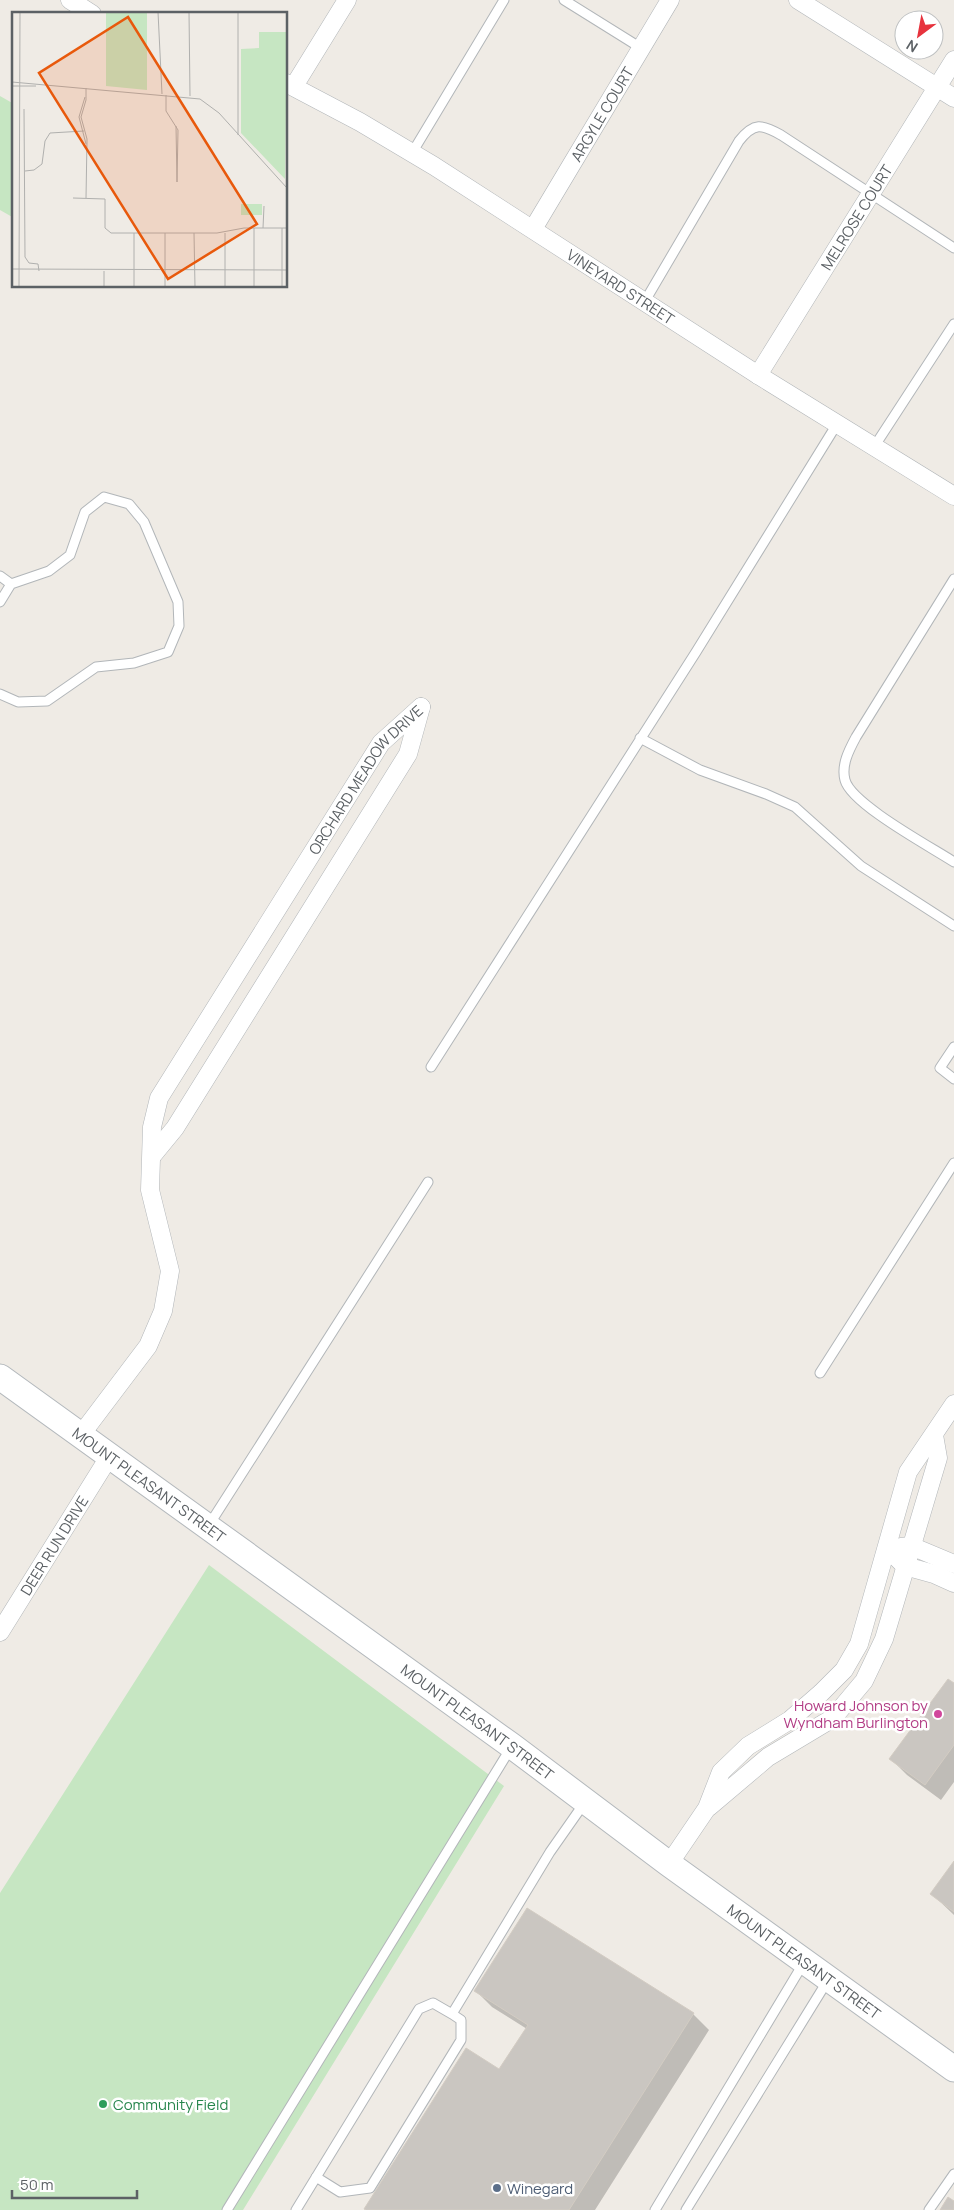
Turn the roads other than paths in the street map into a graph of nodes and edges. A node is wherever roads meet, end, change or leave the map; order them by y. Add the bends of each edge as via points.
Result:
1 (70, 0) edge
2 (347, 0) edge
3 (504, 0) edge
4 (564, 0) edge
5 (670, 0) edge
6 (798, 0) edge
7 (89, 12) edge
8 (641, 48) junction
9 (954, 60) edge
10 (290, 85) edge
11 (937, 87) junction
12 (954, 98) edge
13 (412, 153) junction
14 (870, 193) junction
15 (533, 229) junction
16 (954, 248) edge
17 (644, 301) junction
18 (954, 324) edge
19 (758, 375) junction
20 (837, 424) junction
21 (874, 447) junction
22 (954, 496) edge
23 (0, 576) edge
24 (954, 579) edge
25 (11, 584) junction
26 (0, 602) edge
27 (0, 694) edge
28 (640, 738) junction
29 (954, 862) edge
30 (954, 926) edge
31 (954, 1047) edge
32 (431, 1067) dead end
33 (954, 1079) edge
34 (152, 1156) junction
35 (954, 1163) edge
36 (428, 1182) dead end
37 (820, 1372) dead end
38 (0, 1378) edge
39 (954, 1404) edge
40 (934, 1435) junction
41 (80, 1436) junction
42 (109, 1457) junction
43 (208, 1527) junction
44 (911, 1546) junction
45 (886, 1547) junction
46 (954, 1564) edge
47 (905, 1566) junction
48 (954, 1583) edge
49 (0, 1632) edge
50 (512, 1746) junction
51 (586, 1801) junction
52 (707, 1808) junction
53 (669, 1864) junction
54 (805, 1961) junction
55 (829, 1979) junction
56 (452, 2014) junction
57 (954, 2069) edge
58 (954, 2174) edge
59 (316, 2177) junction
60 (227, 2210) edge
61 (296, 2210) edge
62 (655, 2210) edge
63 (686, 2210) edge
64 (929, 2210) edge

1 - 7 street
2 - 10 street
3 - 13 lane
4 - 8 lane
5 - 8 street, ARGYLE COURT
6 - 11 street
8 - 15 street, ARGYLE COURT
9 - 11 street, MELROSE COURT
10 - 13 street, VINEYARD STREET
11 - 12 street
11 - 14 street, MELROSE COURT
13 - 15 street, VINEYARD STREET
14 - 16 lane
14 - 17 lane via 770,129 753,127 739,141
14 - 19 street, MELROSE COURT
15 - 17 street, VINEYARD STREET
17 - 19 street, VINEYARD STREET
18 - 21 lane
19 - 20 street, VINEYARD STREET
20 - 21 street, VINEYARD STREET
20 - 28 lane
21 - 22 street, VINEYARD STREET
23 - 25 lane
24 - 29 lane via 856,737 844,772 845,781 856,798
25 - 26 lane
25 - 27 lane via 50,571 70,555 85,512 104,497 129,504 144,522 178,602 179,626 168,652 134,663 96,667 46,701 18,702
28 - 30 lane via 700,770 795,807 860,866
28 - 32 lane
31 - 33 lane via 940,1068
34 - 34 street, ORCHARD MEADOW DRIVE via 175,1128 408,754 421,707 381,743 159,1098 152,1127
34 - 41 street, ORCHARD MEADOW DRIVE via 150,1190 170,1271 163,1311 148,1346
35 - 37 lane
36 - 43 lane
38 - 41 main road, MOUNT PLEASANT STREET
39 - 40 street
40 - 44 street via 938,1458
40 - 45 street via 908,1472
41 - 42 main road, MOUNT PLEASANT STREET
42 - 43 main road, MOUNT PLEASANT STREET
42 - 49 street, DEER RUN DRIVE
43 - 50 main road, MOUNT PLEASANT STREET
44 - 45 street
44 - 46 street
44 - 47 street
45 - 47 street
45 - 52 street via 859,1644 844,1670 790,1720 748,1746 722,1772
47 - 48 street
47 - 52 street via 884,1639 864,1681 833,1718 768,1757
50 - 51 main road, MOUNT PLEASANT STREET
50 - 60 lane
51 - 53 main road, MOUNT PLEASANT STREET
51 - 56 lane via 550,1852
52 - 53 street
53 - 54 main road, MOUNT PLEASANT STREET
54 - 55 main road, MOUNT PLEASANT STREET
54 - 62 lane
55 - 57 main road, MOUNT PLEASANT STREET
55 - 63 lane
56 - 59 lane via 433,2003 419,2009
56 - 59 lane via 461,2020 461,2040 370,2188 340,2192
58 - 64 lane
59 - 61 lane

